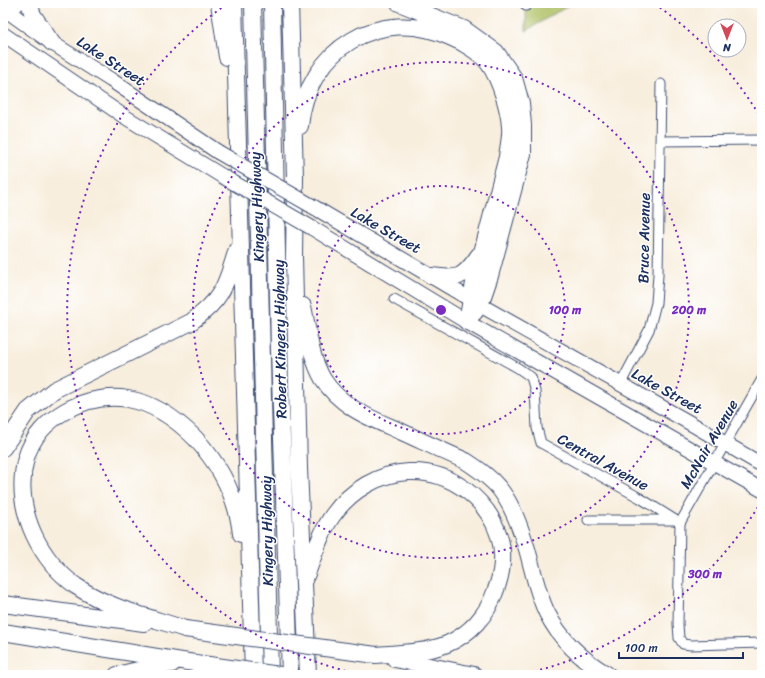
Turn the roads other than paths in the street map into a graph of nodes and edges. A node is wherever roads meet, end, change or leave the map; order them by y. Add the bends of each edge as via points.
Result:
1 (29, 3) edge
2 (219, 3) edge
3 (234, 3) edge
4 (252, 3) edge
5 (272, 3) edge
6 (290, 3) edge
7 (399, 3) edge
8 (9, 8) edge
9 (3, 34) edge
10 (52, 43) junction
11 (661, 84) dead end
12 (238, 138) junction
13 (762, 140) edge
14 (660, 141) junction
15 (295, 177) junction
16 (240, 236) junction
17 (482, 250) junction
18 (294, 257) junction
19 (431, 276) junction
20 (394, 299) dead end
21 (476, 302) junction
22 (468, 322) junction
23 (762, 379) edge
24 (620, 385) junction
25 (725, 444) junction
26 (3, 448) edge
27 (715, 462) junction
28 (762, 465) edge
29 (762, 490) edge
30 (588, 520) dead end
31 (677, 521) junction
32 (303, 582) junction
33 (3, 604) edge
34 (252, 619) junction
35 (185, 629) junction
36 (3, 632) edge
37 (762, 644) edge
38 (376, 656) junction
39 (188, 662) junction
40 (117, 675) edge
41 (253, 675) edge
42 (270, 675) edge
43 (280, 675) edge
44 (290, 675) edge
45 (308, 675) edge
46 (474, 675) edge
47 (608, 675) edge

1 - 10 highway via 33,15
2 - 12 highway
3 - 12 highway
4 - 42 highway, Kingery Highway
5 - 44 highway, Robert Kingery Highway
6 - 15 highway
7 - 21 highway via 464,29 496,52 514,78 519,97 523,125 523,154 490,276
8 - 10 main road, Lake Street
9 - 22 main road, bridge via 122,115
10 - 19 main road, Lake Street, bridge via 218,152
11 - 14 street, Bruce Avenue
12 - 16 highway
13 - 14 street
14 - 24 street, Bruce Avenue via 656,303 649,330
15 - 17 highway via 304,102 315,77 328,59 360,36 382,29 404,26 438,31 466,44 489,64 503,93 510,127 510,140
15 - 18 highway
16 - 26 highway via 223,290 206,312 191,322 54,390 28,411
16 - 34 highway
17 - 19 highway via 472,266 461,276
17 - 21 highway
18 - 32 highway
18 - 47 highway via 313,356 332,391 362,414 480,470 498,488 518,523 547,612 564,639
19 - 21 main road, Lake Street
20 - 31 street, Central Avenue via 532,377 536,428 541,443
21 - 22 highway
21 - 24 main road, Lake Street
22 - 27 main road
23 - 25 street, McNair Avenue
24 - 25 main road, Lake Street
25 - 27 street, McNair Avenue
25 - 28 main road, Lake Street
27 - 29 main road
27 - 31 street, McNair Avenue
30 - 31 street
31 - 37 street via 678,625 679,638 683,644
32 - 38 highway via 332,516 343,503 368,484 395,474 424,472 453,482 477,500 488,512 494,524 502,552 498,584 492,602 473,627 448,643 418,651
32 - 45 highway
33 - 35 highway
34 - 35 highway via 247,599 238,514 227,483 202,445 168,416 137,401 102,398 75,406 44,428 27,457 23,477 24,501 35,538 49,559 65,576 89,594
34 - 41 highway
35 - 38 highway, bridge
36 - 39 highway
38 - 46 highway
39 - 40 highway
39 - 43 highway, bridge

